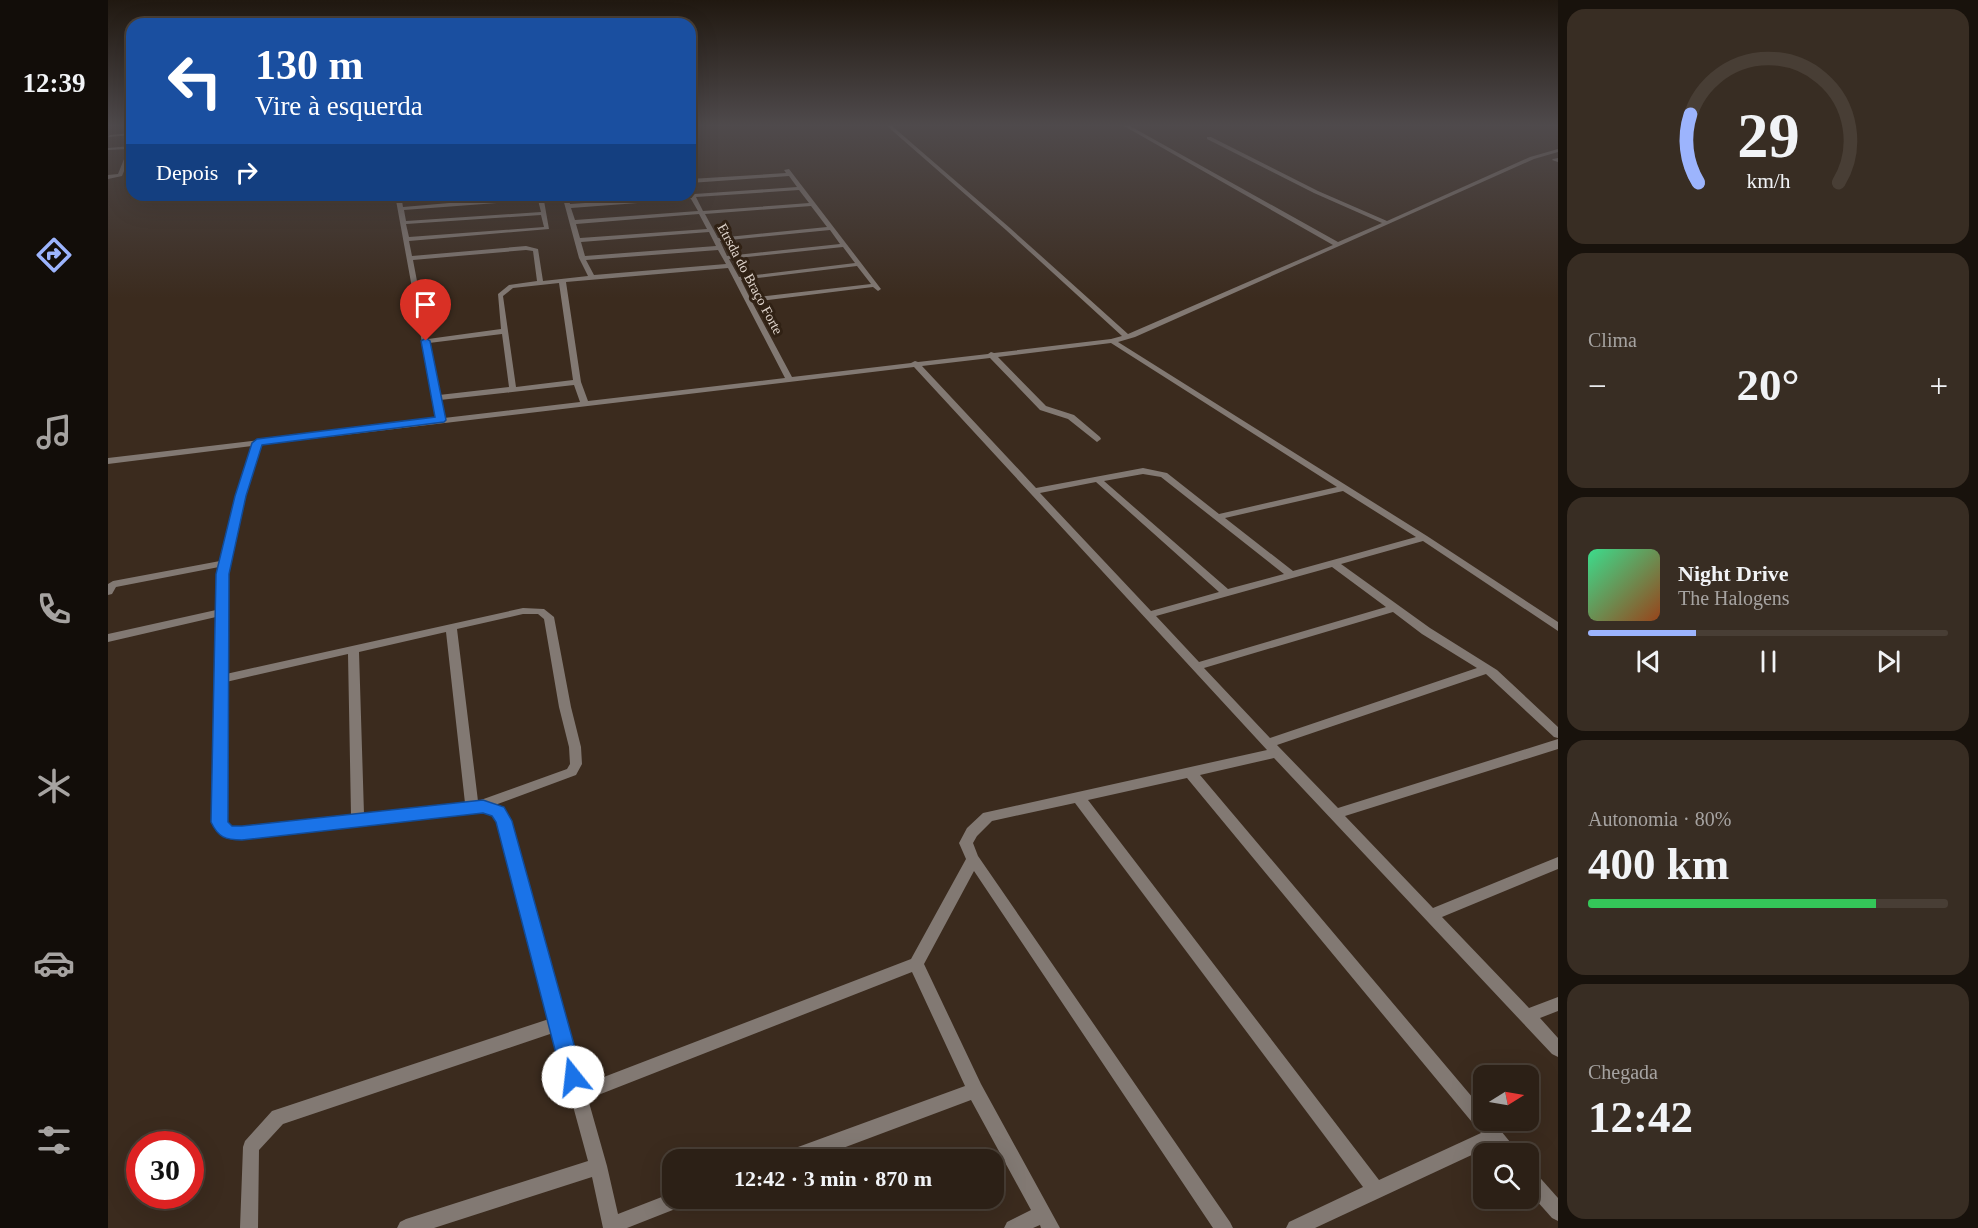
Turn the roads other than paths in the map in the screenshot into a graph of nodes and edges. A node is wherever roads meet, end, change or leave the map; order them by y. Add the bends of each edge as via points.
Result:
1 (797, 183) edge
2 (955, 183) edge
3 (1228, 183) edge
4 (1300, 183) edge
5 (1476, 183) edge
6 (801, 188) junction
7 (696, 195) edge
8 (399, 201) edge
9 (506, 201) joint
10 (541, 201) edge
11 (568, 201) edge
12 (625, 201) edge
13 (695, 201) edge
14 (466, 204) junction
15 (813, 204) junction
16 (569, 206) junction
17 (400, 209) junction
18 (701, 212) junction
19 (544, 213) junction
20 (506, 215) junction
21 (464, 219) junction
22 (574, 222) junction
23 (403, 223) junction
24 (1388, 223) junction
25 (831, 228) junction
26 (711, 230) junction
27 (406, 239) junction
28 (579, 240) junction
29 (716, 240) junction
30 (844, 245) junction
31 (1338, 245) junction
32 (720, 248) junction
33 (410, 258) junction
34 (582, 258) junction
35 (726, 258) junction
36 (859, 264) junction
37 (730, 266) junction
38 (592, 278) junction
39 (737, 279) junction
40 (562, 280) junction
41 (540, 283) junction
42 (748, 300) junction
43 (505, 331) junction
44 (1127, 337) junction
45 (426, 341) junction
46 (1112, 341) junction
47 (991, 354) junction
48 (915, 363) junction
49 (789, 378) junction
50 (578, 382) junction
51 (513, 390) junction
52 (436, 398) junction
53 (584, 402) junction
54 (440, 420) junction
55 (1097, 439) dead end
56 (257, 443) junction
57 (108, 461) edge
58 (1097, 479) junction
59 (1344, 488) junction
60 (1034, 491) junction
61 (1218, 516) junction
62 (1424, 537) junction
63 (225, 563) junction
64 (1333, 563) junction
65 (1291, 575) junction
66 (108, 592) edge
67 (1226, 593) junction
68 (1395, 608) junction
69 (221, 612) junction
70 (1149, 615) junction
71 (1558, 627) edge
72 (451, 628) junction
73 (108, 638) edge
74 (353, 650) junction
75 (1197, 666) junction
76 (1487, 669) junction
77 (220, 679) junction
78 (1558, 734) edge
79 (1558, 744) edge
80 (1272, 748) junction
81 (1190, 772) junction
82 (1078, 797) junction
83 (472, 808) junction
84 (1336, 814) junction
85 (358, 821) junction
86 (974, 859) junction
87 (1558, 863) edge
88 (1431, 915) junction
89 (916, 964) junction
90 (1558, 1004) edge
91 (1527, 1016) junction
92 (558, 1024) junction
93 (1558, 1049) edge
94 (975, 1090) junction
95 (578, 1095) junction
96 (1494, 1136) junction
97 (1500, 1143) edge
98 (817, 1149) edge
99 (598, 1166) junction
100 (1539, 1190) edge
101 (1377, 1191) junction
102 (662, 1206) edge
103 (1558, 1212) edge
104 (1047, 1221) edge
105 (612, 1226) edge
106 (249, 1228) edge
107 (406, 1228) edge
108 (1013, 1228) edge
109 (1224, 1228) edge
110 (1295, 1228) edge

1 - 6 street
2 - 44 street
3 - 31 street
4 - 24 street
5 - 24 street
6 - 7 street
6 - 15 street
8 - 17 street
9 - 14 street
9 - 20 street
10 - 19 street
11 - 16 street
12 - 16 street
13 - 18 street, Etrsda do Braço Forte
14 - 17 street
14 - 21 street
15 - 18 street
15 - 25 street
16 - 22 street
17 - 23 street
18 - 22 street
18 - 26 street, Etrsda do Braço Forte
19 - 20 street
19 - 27 street via 547,228
20 - 21 street
21 - 23 street
22 - 28 street
23 - 27 street
24 - 31 street
25 - 29 street
25 - 30 street
26 - 28 street
26 - 29 street, Etrsda do Braço Forte
27 - 33 street
28 - 34 street
29 - 32 street, Etrsda do Braço Forte
30 - 35 street
30 - 36 street
31 - 44 street
32 - 34 street
32 - 35 street, Etrsda do Braço Forte
33 - 41 street via 526,248 536,250
33 - 45 street
34 - 38 street
35 - 37 street, Etrsda do Braço Forte
36 - 39 street
36 - 42 street via 876,287
37 - 38 street
37 - 39 street, Etrsda do Braço Forte
38 - 40 street
39 - 42 street, Etrsda do Braço Forte
40 - 41 street
40 - 50 street
41 - 43 street via 504,289 500,295
42 - 49 street, Etrsda do Braço Forte
43 - 45 street
43 - 51 street
44 - 46 street
45 - 52 street
46 - 47 street
46 - 59 street
47 - 48 street
47 - 55 street via 1043,408 1071,417
48 - 49 street
48 - 60 street
49 - 53 street
50 - 51 street
50 - 53 street
51 - 52 street
52 - 54 street
53 - 54 street
54 - 56 street
56 - 57 street
56 - 63 street
58 - 60 street
58 - 61 street via 1143,471 1164,475
58 - 67 street
59 - 61 street
59 - 62 street
60 - 70 street
61 - 65 street
62 - 64 street
62 - 71 street
63 - 66 street via 113,584
63 - 69 street
64 - 65 street
64 - 68 street
65 - 67 street
67 - 70 street
68 - 75 street
68 - 76 street
69 - 73 street
69 - 77 street
70 - 75 street
72 - 74 street
72 - 83 street
72 - 83 street via 523,611 540,611 549,617 575,747 576,764 572,772
74 - 77 street
74 - 85 street
75 - 80 street
76 - 78 street
76 - 80 street
77 - 85 street via 222,829 242,833
79 - 84 street
80 - 81 street
80 - 84 street
81 - 82 street
81 - 96 street
82 - 86 street via 988,817 966,843
82 - 101 street
83 - 85 street
83 - 92 street via 492,807 504,821
84 - 88 street
86 - 89 street
86 - 109 street
87 - 88 street
88 - 91 street
89 - 94 street
89 - 95 street
90 - 91 street
91 - 93 street
92 - 95 street
92 - 106 street via 278,1117 250,1147
94 - 98 street
94 - 104 street
95 - 99 street
96 - 97 street
96 - 101 street
99 - 105 street
99 - 107 street
100 - 103 street
101 - 110 street
102 - 105 street
104 - 108 street

